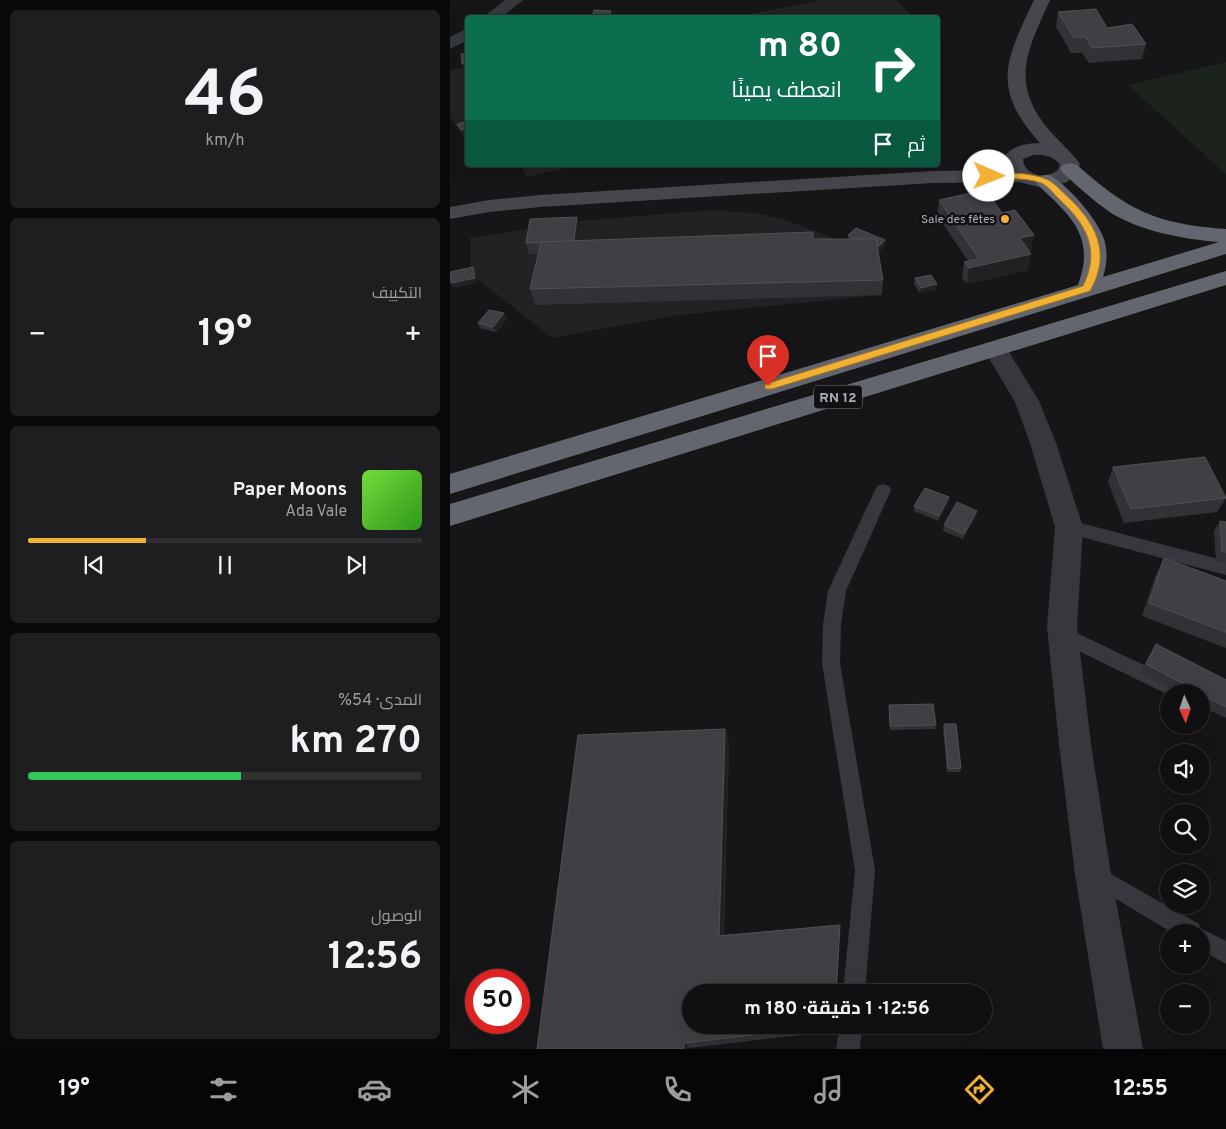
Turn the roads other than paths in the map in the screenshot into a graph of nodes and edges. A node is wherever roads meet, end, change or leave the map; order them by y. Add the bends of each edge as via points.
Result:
1 (516, 0) edge
2 (1042, 0) edge
3 (494, 15) edge
4 (465, 35) edge
5 (450, 44) edge
6 (1023, 110) junction
7 (1015, 156) junction
8 (1066, 162) junction
9 (1023, 176) junction
10 (933, 177) junction
11 (1045, 181) junction
12 (1108, 200) junction
13 (1077, 211) junction
14 (450, 213) edge
15 (1226, 236) edge
16 (1226, 247) edge
17 (1226, 278) edge
18 (1087, 288) junction
19 (996, 350) junction
20 (450, 484) edge
21 (883, 490) dead end
22 (450, 515) edge
23 (1069, 527) junction
24 (1226, 568) edge
25 (1062, 634) junction
26 (1165, 684) edge
27 (1093, 874) junction
28 (1177, 924) edge
29 (1210, 943) edge
30 (1226, 953) edge
31 (855, 984) edge
32 (850, 1034) edge
33 (848, 1049) edge
34 (1123, 1049) edge

1 - 3 street
2 - 6 main road via 1015,68
4 - 5 street
6 - 7 main road via 1022,131
6 - 8 main road
7 - 8 main road via 1039,148 1056,152
7 - 9 main road via 1013,168
7 - 10 main road
8 - 11 main road via 1061,178
8 - 12 highway
9 - 10 main road
9 - 11 main road
10 - 14 main road via 540,201
11 - 13 highway
12 - 13 highway
12 - 15 highway via 1148,223 1184,232
13 - 18 highway via 1086,223 1096,249 1095,269
16 - 18 highway, RN 12
17 - 19 highway, RN 12
18 - 20 highway, RN 12
19 - 22 highway, RN 12
19 - 23 street via 1027,401
21 - 31 lane via 837,592 832,625 831,663 865,870
23 - 24 lane
23 - 25 street
25 - 26 lane
25 - 27 street
27 - 28 lane
27 - 34 street
29 - 30 lane
32 - 33 lane

